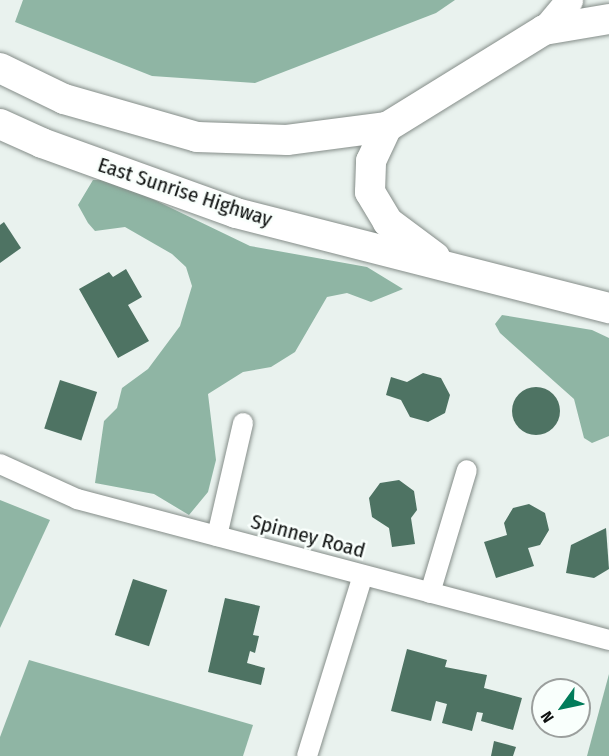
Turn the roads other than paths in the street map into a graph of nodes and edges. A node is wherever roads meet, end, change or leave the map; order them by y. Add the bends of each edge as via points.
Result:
1 (569, 0) edge
2 (609, 19) edge
3 (544, 30) junction
4 (0, 68) edge
5 (0, 124) edge
6 (387, 127) junction
7 (444, 264) junction
8 (609, 308) edge
9 (243, 423) dead end
10 (0, 464) edge
11 (467, 470) dead end
12 (217, 536) junction
13 (363, 575) junction
14 (430, 593) junction
15 (609, 640) edge
16 (307, 756) edge

1 - 3 main road
2 - 3 main road
3 - 6 main road
4 - 6 main road via 64,99 197,137 287,140
5 - 7 main road, East Sunrise Highway via 236,213
6 - 7 main road via 371,161 370,192 388,222
7 - 8 main road, East Sunrise Highway
9 - 12 street
10 - 12 street, Spinney Road via 77,499
11 - 14 street
12 - 13 street, Spinney Road
13 - 14 street, Spinney Road
13 - 16 street
14 - 15 street, Spinney Road

